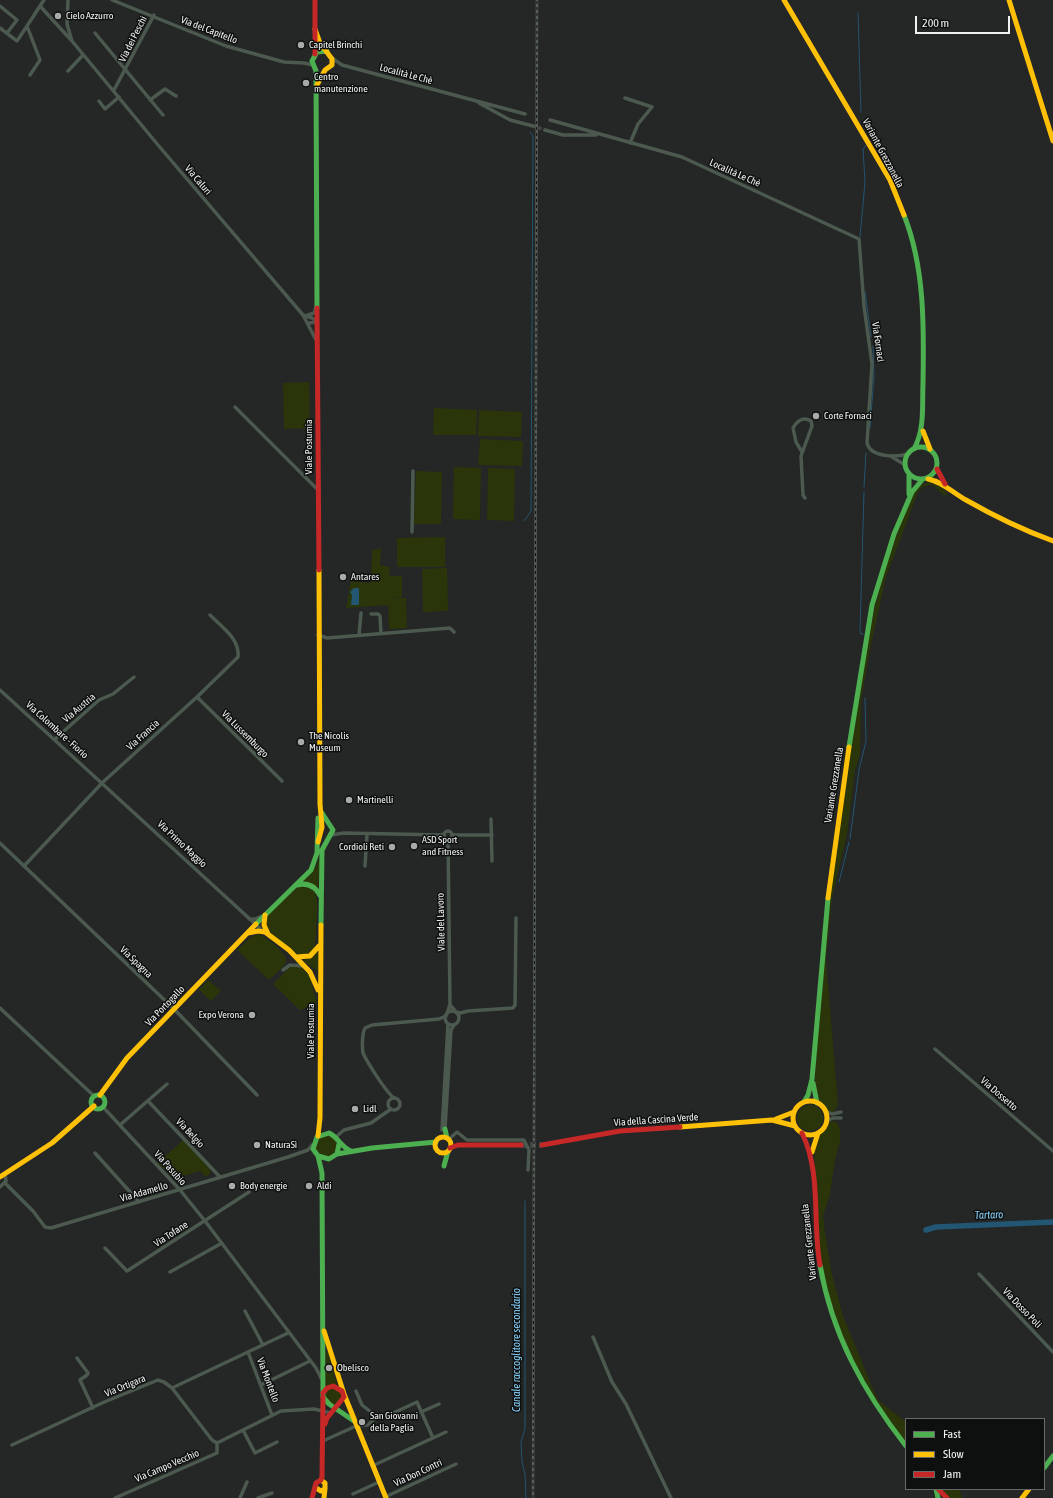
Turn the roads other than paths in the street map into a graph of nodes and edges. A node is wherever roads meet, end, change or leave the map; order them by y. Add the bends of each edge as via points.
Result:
1 (44, 0) edge
2 (68, 0) edge
3 (112, 0) edge
4 (315, 0) edge
5 (784, 0) edge
6 (1009, 0) edge
7 (0, 6) edge
8 (40, 6) junction
9 (154, 15) junction
10 (27, 26) junction
11 (0, 28) edge
12 (315, 28) junction
13 (7, 33) junction
14 (95, 33) dead end
15 (72, 41) junction
16 (328, 51) junction
17 (83, 55) junction
18 (314, 55) junction
19 (332, 58) junction
20 (304, 63) junction
21 (342, 65) junction
22 (315, 66) junction
23 (327, 69) junction
24 (126, 70) junction
25 (68, 71) dead end
26 (30, 75) dead end
27 (114, 90) junction
28 (315, 91) junction
29 (176, 96) dead end
30 (119, 97) junction
31 (465, 98) junction
32 (625, 98) dead end
33 (150, 100) junction
34 (99, 101) dead end
35 (525, 114) dead end
36 (163, 115) dead end
37 (550, 120) dead end
38 (533, 126) tunnel mouth
39 (545, 130) tunnel mouth
40 (600, 135) junction
41 (1053, 141) edge
42 (630, 143) junction
43 (858, 239) joint
44 (317, 306) junction
45 (303, 314) junction
46 (308, 316) junction
47 (317, 322) junction
48 (309, 323) junction
49 (317, 342) junction
50 (235, 407) dead end
51 (922, 425) junction
52 (914, 449) junction
53 (930, 449) junction
54 (802, 452) junction
55 (908, 454) junction
56 (891, 456) junction
57 (905, 466) junction
58 (937, 470) junction
59 (413, 471) dead end
60 (909, 474) junction
61 (925, 479) junction
62 (947, 487) junction
63 (318, 490) junction
64 (805, 498) dead end
65 (908, 500) junction
66 (412, 532) dead end
67 (1053, 541) edge
68 (361, 613) dead end
69 (371, 614) dead end
70 (210, 615) dead end
71 (454, 632) dead end
72 (381, 634) junction
73 (318, 635) junction
74 (359, 635) junction
75 (134, 677) dead end
76 (0, 690) edge
77 (197, 697) junction
78 (55, 739) junction
79 (282, 781) dead end
80 (103, 782) junction
81 (320, 804) junction
82 (491, 819) dead end
83 (331, 826) junction
84 (322, 830) junction
85 (344, 833) junction
86 (367, 834) junction
87 (330, 835) junction
88 (444, 835) junction
89 (452, 835) junction
90 (492, 835) junction
91 (448, 839) junction
92 (318, 842) junction
93 (0, 843) edge
94 (492, 860) dead end
95 (24, 866) junction
96 (365, 866) dead end
97 (296, 885) junction
98 (321, 898) junction
99 (266, 914) junction
100 (248, 918) junction
101 (516, 918) dead end
102 (255, 925) junction
103 (247, 934) junction
104 (266, 934) junction
105 (320, 945) junction
106 (296, 958) junction
107 (305, 966) junction
108 (283, 970) dead end
109 (450, 1004) junction
110 (320, 1005) junction
111 (0, 1008) edge
112 (174, 1010) junction
113 (456, 1012) junction
114 (464, 1012) junction
115 (447, 1015) junction
116 (459, 1018) junction
117 (439, 1019) junction
118 (447, 1023) junction
119 (454, 1025) junction
120 (935, 1049) dead end
121 (812, 1079) junction
122 (167, 1084) dead end
123 (388, 1092) junction
124 (100, 1095) junction
125 (257, 1095) dead end
126 (94, 1096) junction
127 (394, 1098) junction
128 (389, 1100) junction
129 (148, 1101) junction
130 (804, 1102) junction
131 (817, 1102) junction
132 (94, 1106) junction
133 (103, 1106) junction
134 (390, 1108) junction
135 (794, 1112) junction
136 (825, 1112) junction
137 (841, 1112) dead end
138 (320, 1118) junction
139 (841, 1118) dead end
140 (772, 1120) junction
141 (826, 1121) junction
142 (120, 1125) junction
143 (796, 1126) junction
144 (444, 1130) junction
145 (818, 1132) junction
146 (329, 1133) junction
147 (802, 1133) junction
148 (318, 1136) junction
149 (337, 1138) junction
150 (440, 1138) junction
151 (448, 1140) junction
152 (313, 1144) junction
153 (339, 1144) junction
154 (458, 1145) junction
155 (521, 1145) tunnel mouth
156 (542, 1145) tunnel mouth
157 (437, 1147) junction
158 (449, 1150) junction
159 (351, 1151) junction
160 (1053, 1151) edge
161 (304, 1152) junction
162 (95, 1153) dead end
163 (337, 1154) junction
164 (318, 1156) junction
165 (329, 1159) junction
166 (811, 1159) junction
167 (528, 1170) dead end
168 (322, 1173) junction
169 (5, 1174) junction
170 (0, 1177) edge
171 (220, 1177) junction
172 (5, 1183) junction
173 (0, 1186) edge
174 (180, 1190) junction
175 (249, 1192) dead end
176 (139, 1202) junction
177 (205, 1221) junction
178 (222, 1243) junction
179 (105, 1248) dead end
180 (170, 1272) dead end
181 (979, 1274) dead end
182 (245, 1311) dead end
183 (322, 1324) junction
184 (288, 1333) junction
185 (593, 1337) dead end
186 (263, 1345) junction
187 (248, 1352) junction
188 (330, 1352) junction
189 (1053, 1352) edge
190 (322, 1357) junction
191 (77, 1358) dead end
192 (310, 1361) junction
193 (320, 1370) junction
194 (261, 1385) junction
195 (172, 1388) junction
196 (356, 1391) dead end
197 (344, 1394) junction
198 (323, 1395) junction
199 (440, 1404) dead end
200 (92, 1408) junction
201 (336, 1408) junction
202 (323, 1412) junction
203 (421, 1412) junction
204 (331, 1413) junction
205 (346, 1413) junction
206 (272, 1415) junction
207 (389, 1416) dead end
208 (354, 1421) junction
209 (356, 1426) junction
210 (243, 1430) junction
211 (323, 1430) junction
212 (446, 1432) dead end
213 (433, 1438) junction
214 (323, 1441) junction
215 (278, 1442) dead end
216 (217, 1443) junction
217 (12, 1445) dead end
218 (905, 1445) edge
219 (1053, 1456) edge
220 (456, 1464) dead end
221 (372, 1466) junction
222 (1045, 1467) edge
223 (321, 1480) junction
224 (247, 1482) dead end
225 (379, 1482) junction
226 (321, 1489) junction
227 (938, 1490) edge
228 (1028, 1490) edge
229 (272, 1493) dead end
230 (353, 1494) dead end
231 (386, 1497) edge
232 (115, 1498) edge
233 (240, 1498) edge
234 (258, 1498) edge
235 (312, 1498) edge
236 (324, 1498) edge
237 (671, 1498) edge
238 (947, 1498) edge
239 (1022, 1498) edge

1 - 8 street
2 - 15 street, Via Caluri via 67,24
3 - 9 street, Via del Capitello
4 - 12 main road, Viale Postumia
5 - 51 main road, Variante Grezzanella via 890,180 907,223 919,274 923,305
6 - 41 main road
7 - 13 street via 17,20
8 - 10 street
8 - 15 street, Via Caluri
9 - 20 street, Via del Capitello via 226,46 284,62
9 - 24 street, Via dei Peschi
10 - 13 street via 17,41
10 - 26 street via 40,60
11 - 13 street
12 - 16 main road via 320,43
12 - 18 main road, Viale Postumia
14 - 24 street, Via dei Peschi
15 - 17 street, Via Caluri
16 - 18 main road via 320,50
16 - 19 main road
17 - 25 street
17 - 27 street, Via Caluri
18 - 20 street
18 - 22 main road, Viale Postumia
19 - 21 street, Località Le Chè
19 - 23 main road, Viale Postumia
20 - 22 street, Via del Capitello
21 - 23 street, Località Le Chè
21 - 31 street, Località Le Chè
22 - 23 main road
22 - 28 main road, Viale Postumia
23 - 28 main road, Viale Postumia
24 - 27 street, Via dei Peschi
24 - 33 street, Via dei Peschi
27 - 30 street, Via Caluri
28 - 44 main road, Viale Postumia
29 - 33 street via 165,89
30 - 34 street via 105,109
30 - 45 street, Via Caluri
31 - 35 street, Località Le Chè
31 - 38 street, Località Le Chè via 510,120
32 - 42 street via 652,107 638,124
33 - 36 street, Via dei Peschi
37 - 40 street, Località Le Chè
39 - 40 street, Località Le Chè via 563,135
40 - 42 street, Località Le Chè
42 - 43 street, Località Le Chè via 682,157
43 - 56 street, Via Fornaci via 872,364 867,443 872,450
44 - 46 street via 314,313
44 - 47 main road, Viale Postumia
45 - 46 street, Via Caluri
45 - 48 street, Via Caluri
46 - 47 street, Via Caluri
47 - 48 street
47 - 49 main road, Viale Postumia
48 - 49 street, Via Caluri
49 - 63 main road, Viale Postumia
50 - 63 street
51 - 52 main road, Variante Grezzanella
51 - 53 main road, Variante Grezzanella via 924,438
52 - 53 main road
52 - 55 main road, Variante Grezzanella
53 - 58 main road, Variante Grezzanella via 937,459
54 - 54 street via 812,426 808,419 802,419 793,428 796,442
54 - 64 street
55 - 56 street, Via Fornaci
55 - 57 main road
56 - 57 street, Via Fornaci
57 - 60 main road, Variante Grezzanella
58 - 61 main road, Variante Grezzanella
58 - 62 main road
59 - 66 street
60 - 61 main road via 916,479
60 - 65 main road, Variante Grezzanella
61 - 62 main road
61 - 65 main road, Variante Grezzanella
62 - 67 main road via 964,500
63 - 73 main road, Viale Postumia
65 - 121 main road, Variante Grezzanella via 894,534 872,605 827,904
68 - 74 street
69 - 72 street via 380,616
70 - 77 street, Via Francia via 234,639 239,648 238,657
71 - 72 street via 450,628
72 - 74 street
73 - 74 street via 327,638
73 - 81 main road, Viale Postumia
75 - 78 street, Via Austria via 113,694 99,700
76 - 78 street, Via Colombare - Fiorio
77 - 79 street, Via Lussemburgo
77 - 80 street, Via Francia
78 - 80 street, Via Colombare - Fiorio
80 - 95 street, Via Francia
80 - 100 street, Via Primo Maggio
81 - 83 main road, Viale Postumia via 323,816
81 - 84 main road, Viale Postumia
81 - 92 main road, Viale Postumia
82 - 90 street
83 - 84 main road via 326,824
83 - 85 street
83 - 87 main road, Viale Postumia
84 - 87 main road via 324,835
84 - 92 main road, Viale Postumia
85 - 86 street
85 - 87 street
86 - 88 street
86 - 96 street
87 - 98 main road, Viale Postumia via 322,845
88 - 89 street via 448,831
88 - 91 street
89 - 90 street
89 - 91 street
90 - 94 street
91 - 109 street, Viale del Lavoro
92 - 97 main road via 315,864
93 - 95 street, Via Spagna
95 - 112 street, Via Spagna
97 - 98 main road via 311,885
97 - 99 main road
98 - 105 main road, Viale Postumia
99 - 100 street via 258,918
99 - 102 main road, Via Portogallo
99 - 104 main road
100 - 102 street, Via Primo Maggio
100 - 103 street via 250,927
101 - 114 street via 515,1005 506,1009
102 - 103 main road, Via Portogallo
102 - 104 street, Via Primo Maggio
103 - 104 main road via 258,931
103 - 112 main road, Via Portogallo
104 - 106 main road, Via Primo Maggio
105 - 106 main road via 310,957
105 - 110 main road, Viale Postumia
106 - 107 main road
107 - 108 street via 295,964
107 - 110 main road via 316,981
109 - 113 street
109 - 115 street, Viale del Lavoro
110 - 138 main road, Viale Postumia
111 - 126 street
112 - 124 main road, Via Portogallo via 126,1058
112 - 125 street, Via Spagna
113 - 114 street
113 - 115 street
113 - 116 street
114 - 116 street
115 - 117 street
115 - 118 street
116 - 119 street via 458,1023
117 - 118 street
117 - 123 street via 372,1024 365,1028 363,1052
118 - 119 street
118 - 144 street
119 - 144 street via 451,1030
120 - 160 street, Via Dossetto
121 - 130 main road, Variante Grezzanella
121 - 131 main road, Variante Grezzanella
122 - 129 street
123 - 127 street
123 - 128 street
124 - 126 main road
124 - 133 main road via 105,1101
126 - 132 main road
127 - 128 street
127 - 134 street via 398,1100 399,1105 395,1110
128 - 134 street
129 - 142 street
129 - 171 street, Via Belgio
130 - 131 main road
130 - 135 main road, Variante Grezzanella
131 - 136 main road, Variante Grezzanella
132 - 133 main road
132 - 169 main road via 52,1143
133 - 142 street, Via Pasubio
134 - 149 street via 371,1123 344,1130
135 - 140 main road
135 - 143 main road
136 - 137 street
136 - 141 main road
138 - 146 main road
138 - 148 main road, Viale Postumia
139 - 141 street
140 - 143 main road
140 - 156 main road, Via della Cascina Verde via 613,1132
141 - 145 main road, Variante Grezzanella
142 - 174 street, Via Pasubio
143 - 147 main road, Variante Grezzanella
144 - 150 main road
144 - 151 main road
145 - 147 main road
145 - 166 main road, Variante Grezzanella
146 - 148 main road
146 - 149 main road
147 - 166 main road, Variante Grezzanella via 808,1142
148 - 152 main road
149 - 153 main road
150 - 151 main road
150 - 157 main road
151 - 154 main road
151 - 158 main road
151 - 167 street via 457,1132 468,1140 524,1140 529,1150
152 - 161 street, Via Adamello
152 - 164 main road
153 - 159 main road via 345,1150
153 - 163 main road
154 - 155 main road
154 - 158 main road
157 - 158 main road via 446,1152
157 - 158 main road via 444,1166
157 - 159 main road via 391,1146
159 - 163 main road
161 - 164 street via 312,1152
161 - 171 street, Via Adamello
162 - 176 street
163 - 165 main road
164 - 165 main road
164 - 168 main road
165 - 168 main road
166 - 218 main road, Variante Grezzanella via 822,1282 836,1327 864,1388
168 - 183 main road
169 - 170 main road
169 - 172 street
171 - 174 street, Via Adamello
172 - 173 street
172 - 176 street, Via Adamello via 48,1228
174 - 176 street, Via Adamello
174 - 177 street, Via Pasubio
175 - 177 street, Via Tofane
177 - 178 street, Via Pasubio
177 - 179 street, Via Tofane via 127,1271
178 - 180 street
178 - 184 street, Via Pasubio
181 - 189 street, Via Dosso Poli
182 - 186 street
183 - 188 main road
183 - 190 main road
184 - 186 street
184 - 192 street, Via Pasubio
185 - 237 street via 612,1382 626,1404
186 - 187 street
187 - 194 street, Via Montello
187 - 195 street
188 - 190 main road via 325,1350
188 - 197 main road
190 - 193 main road
191 - 200 street via 88,1373 80,1380
192 - 193 street, Via Pasubio
192 - 194 street
193 - 198 main road
194 - 206 street, Via Montello
195 - 200 street, Via Ortigara via 158,1380
195 - 216 street
196 - 209 street via 362,1405 375,1418 368,1425
197 - 198 main road via 333,1386 327,1388
197 - 201 main road
197 - 208 main road
198 - 201 main road via 328,1403
198 - 202 main road
199 - 203 street
200 - 217 street, Via Ortigara
201 - 204 main road
201 - 205 main road
202 - 204 street
202 - 206 street via 317,1409 297,1410 281,1411
202 - 211 main road
203 - 207 street via 417,1402
203 - 213 street
204 - 205 main road
204 - 211 main road
205 - 208 main road
206 - 210 street
208 - 209 main road
209 - 214 street
209 - 221 main road
210 - 215 street via 255,1453
210 - 216 street
211 - 214 main road
212 - 213 street
213 - 221 street
214 - 223 main road
216 - 232 street, Via Campo Vecchio via 217,1453
219 - 222 main road
220 - 231 street, Via Don Contri
221 - 225 main road
223 - 226 main road via 326,1484
223 - 226 main road via 316,1483
224 - 233 street
225 - 230 street
225 - 231 main road
226 - 235 main road
226 - 236 main road
227 - 238 main road
228 - 239 main road
229 - 234 street

